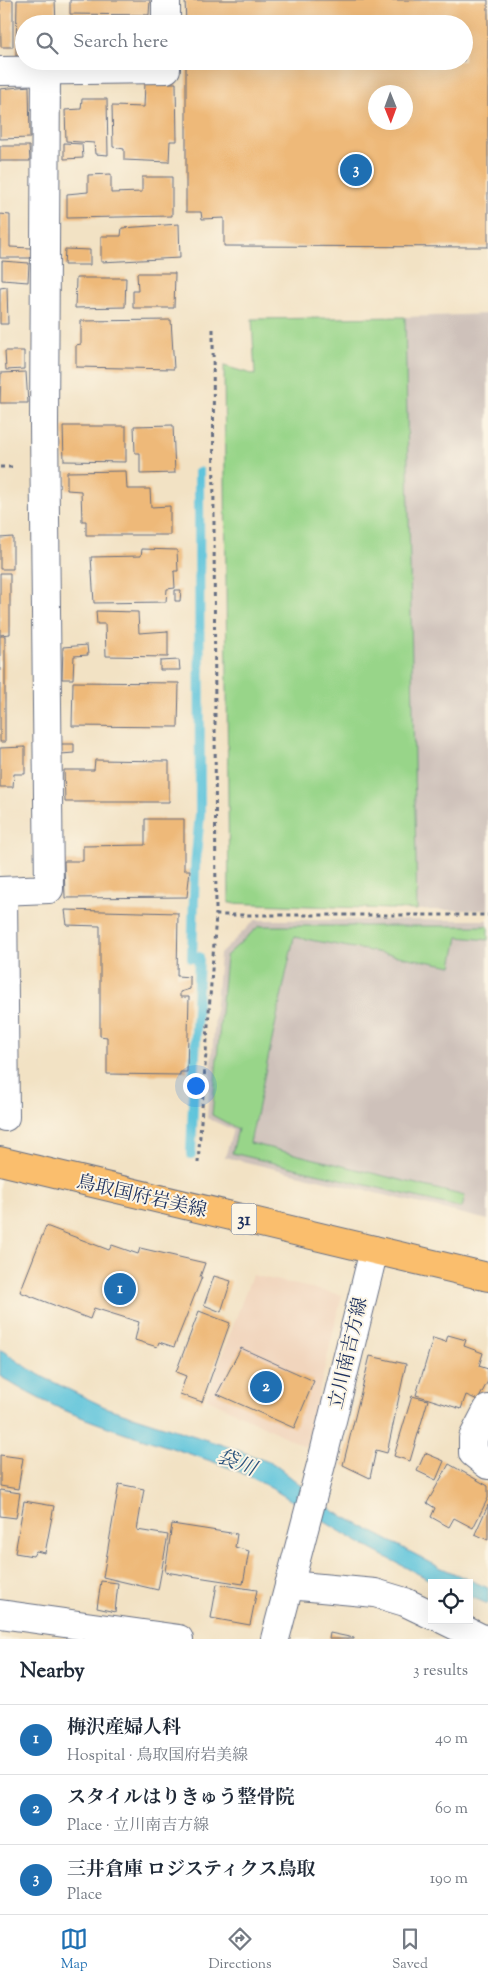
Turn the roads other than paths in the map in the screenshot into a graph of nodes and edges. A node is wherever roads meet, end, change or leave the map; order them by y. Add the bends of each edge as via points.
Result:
1 (166, 0) edge
2 (166, 15) edge
3 (106, 70) edge
4 (0, 71) edge
5 (46, 71) junction
6 (1, 891) edge
7 (5, 1116) dead end
8 (0, 1161) edge
9 (374, 1250) junction
10 (488, 1277) edge
11 (488, 1409) edge
12 (488, 1465) edge
13 (292, 1573) junction
14 (428, 1613) edge
15 (0, 1614) edge
16 (452, 1624) edge
17 (179, 1639) edge
18 (275, 1639) edge
19 (483, 1639) edge

1 - 2 street
3 - 5 street
4 - 5 street
5 - 6 street via 44,425 49,890
6 - 7 street
8 - 9 main road, 鳥取国府岩美線 / 31
9 - 10 main road, 鳥取国府岩美線 / 31
9 - 13 street, 立川南吉方線
11 - 12 street via 473,1438 473,1452
13 - 14 street via 376,1593
13 - 18 street
15 - 17 street
16 - 19 street

